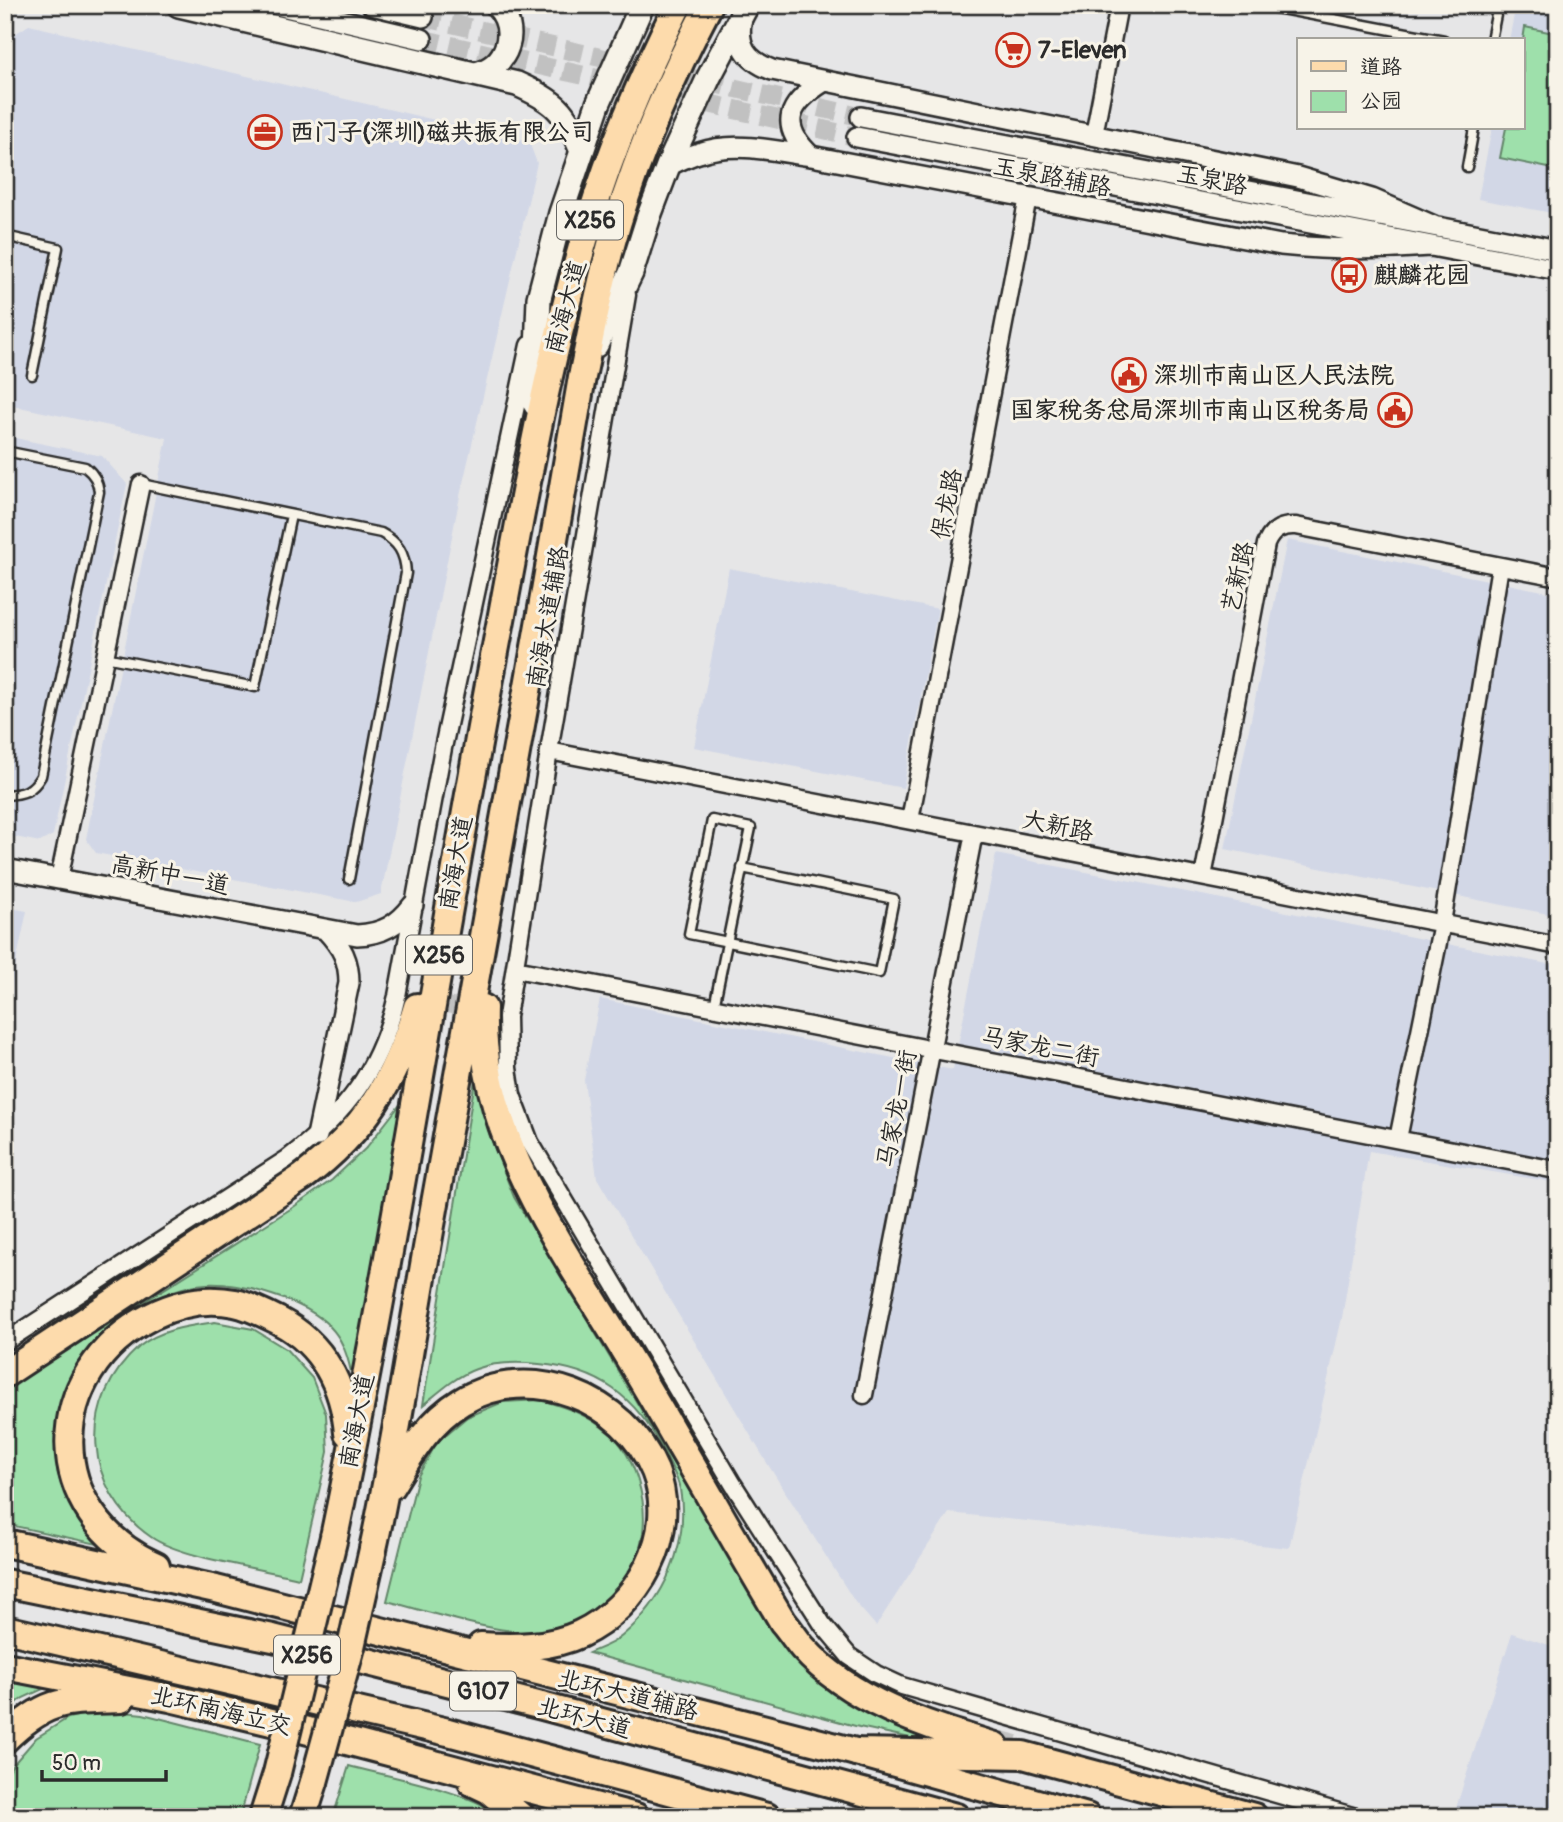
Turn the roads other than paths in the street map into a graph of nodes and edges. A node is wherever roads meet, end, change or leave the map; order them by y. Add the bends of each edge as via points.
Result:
1 (179, 5) edge
2 (277, 5) edge
3 (372, 5) edge
4 (497, 5) edge
5 (642, 5) edge
6 (678, 5) edge
7 (709, 5) edge
8 (1119, 5) edge
9 (1260, 5) edge
10 (1498, 5) edge
11 (745, 8) edge
12 (423, 17) tunnel mouth
13 (1433, 38) edge
14 (1491, 38) edge
15 (422, 39) tunnel mouth
16 (476, 74) junction
17 (823, 82) junction
18 (861, 117) tunnel mouth
19 (1474, 130) edge
20 (1094, 135) junction
21 (857, 137) tunnel mouth
22 (581, 149) junction
23 (811, 156) junction
24 (668, 166) junction
25 (1467, 167) dead end
26 (1028, 197) junction
27 (5, 236) edge
28 (1432, 236) junction
29 (1558, 250) edge
30 (1558, 270) edge
31 (631, 273) junction
32 (539, 298) junction
33 (32, 375) dead end
34 (582, 377) junction
35 (534, 445) junction
36 (5, 451) edge
37 (141, 484) joint
38 (290, 515) junction
39 (1500, 566) junction
40 (1558, 577) edge
41 (105, 657) junction
42 (549, 751) junction
43 (5, 795) edge
44 (910, 820) junction
45 (974, 833) junction
46 (742, 868) junction
47 (5, 869) edge
48 (1203, 877) junction
49 (59, 879) junction
50 (349, 879) dead end
51 (448, 901) junction
52 (413, 905) junction
53 (490, 909) junction
54 (1443, 923) junction
55 (326, 930) junction
56 (728, 942) junction
57 (1558, 946) edge
58 (515, 969) junction
59 (715, 1007) junction
60 (932, 1049) junction
61 (317, 1136) junction
62 (1398, 1139) junction
63 (1556, 1170) edge
64 (5, 1342) edge
65 (5, 1374) edge
66 (864, 1395) dead end
67 (348, 1465) junction
68 (384, 1497) junction
69 (5, 1543) edge
70 (5, 1583) edge
71 (216, 1589) junction
72 (5, 1629) edge
73 (415, 1641) junction
74 (5, 1666) edge
75 (170, 1698) junction
76 (1016, 1735) junction
77 (5, 1740) edge
78 (856, 1752) junction
79 (436, 1765) junction
80 (264, 1817) edge
81 (303, 1817) edge
82 (521, 1817) edge
83 (636, 1817) edge
84 (766, 1817) edge
85 (957, 1817) edge
86 (1087, 1817) edge
87 (1254, 1817) edge
88 (1356, 1817) edge

1 - 16 main road
2 - 15 street
3 - 12 street
4 - 16 main road via 508,26 504,56 496,66
5 - 22 main road
6 - 35 main road, 南海大道 / X256 via 635,100 591,216
7 - 34 main road, 南海大道 / X256 via 638,161 617,223
8 - 20 street
9 - 13 lane
10 - 14 lane
11 - 17 street, 玉泉路辅路 via 740,38 749,58 772,70
11 - 24 main road
16 - 22 main road via 540,94 571,124
17 - 20 street, 玉泉路辅路
17 - 23 street via 800,100 790,125 793,136
18 - 28 street, 玉泉路
19 - 25 lane
20 - 28 street, 玉泉路辅路 via 1336,187 1372,199
21 - 28 street, 玉泉路
22 - 32 main road
23 - 24 street, 玉泉路辅路 via 721,148
23 - 26 street, 玉泉路辅路
24 - 31 main road
26 - 28 street, 玉泉路辅路 via 1281,245 1354,250
26 - 44 street, 保龙路
27 - 33 lane via 58,248
28 - 29 street, 玉泉路
28 - 30 street, 玉泉路
31 - 34 main road
31 - 42 street, 南海大道辅路
32 - 35 main road
32 - 52 street
34 - 53 main road, 南海大道 / X256
35 - 51 main road, 南海大道 / X256
36 - 43 lane via 85,467 98,483 99,492 41,776 34,788
37 - 38 lane
37 - 41 street
38 - 41 lane via 255,687
38 - 50 lane via 381,533 393,540 405,561
39 - 40 street, 艺新路
39 - 48 street, 艺新路 via 1296,526 1281,527 1269,537
39 - 54 street
41 - 49 street
42 - 44 street, 大新路
42 - 58 street, 南海大道辅路
44 - 45 street, 大新路
45 - 48 street, 大新路
45 - 60 street, 马家龙一街
46 - 56 lane
46 - 56 lane via 751,828 712,820 689,934
46 - 56 lane via 894,899 879,972
47 - 49 street, 高新中一道
48 - 54 street, 大新路
49 - 55 street, 高新中一道
51 - 65 main road via 400,1055 375,1103 342,1145 303,1177
51 - 67 main road, 南海大道 / X256 via 388,1262
52 - 55 street, 高新中一道 via 395,925 371,934
52 - 61 street via 402,997 364,1079
53 - 68 main road, 南海大道 / X256
53 - 76 main road via 485,1050 506,1139 548,1224 783,1622 828,1671 895,1712
54 - 57 street, 大新路
54 - 62 street
55 - 61 street via 347,959 349,984
56 - 59 lane
58 - 59 street, 马家龙二街
58 - 76 street, 南海大道辅路 via 501,1016 511,1086 530,1142 733,1484 823,1625 849,1656 876,1674
59 - 60 street, 马家龙二街
60 - 62 street, 马家龙二街
60 - 66 street, 马家龙一街
61 - 64 street
62 - 63 street, 马家龙二街
67 - 71 main road via 345,1413 334,1377 307,1340 262,1312 235,1303 187,1303 163,1310 118,1339 86,1379 70,1423 68,1447 79,1494 107,1534 125,1550
67 - 80 main road, 南海大道 / X256, bridge via 313,1632
68 - 73 main road via 420,1439 449,1410 480,1392 532,1385 582,1396 624,1426 643,1449 662,1498 662,1524 644,1577 624,1602 580,1634 525,1647
68 - 81 main road, 南海大道 / X256, bridge via 351,1647
69 - 71 main road, 北环大道辅路
70 - 85 main road, 北环大道 / G107 via 273,1638
71 - 73 main road, 北环大道辅路
72 - 84 main road, 北环大道 / G107 via 448,1732
73 - 78 main road, 北环大道辅路
74 - 75 main road, 北环南海立交
75 - 77 main road via 48,1706 26,1718
75 - 79 main road, 北环南海立交
76 - 78 main road, 北环大道辅路
76 - 87 main road, 北环大道辅路
76 - 88 street, 南海大道辅路
78 - 86 main road
79 - 82 main road via 489,1790
79 - 83 main road

